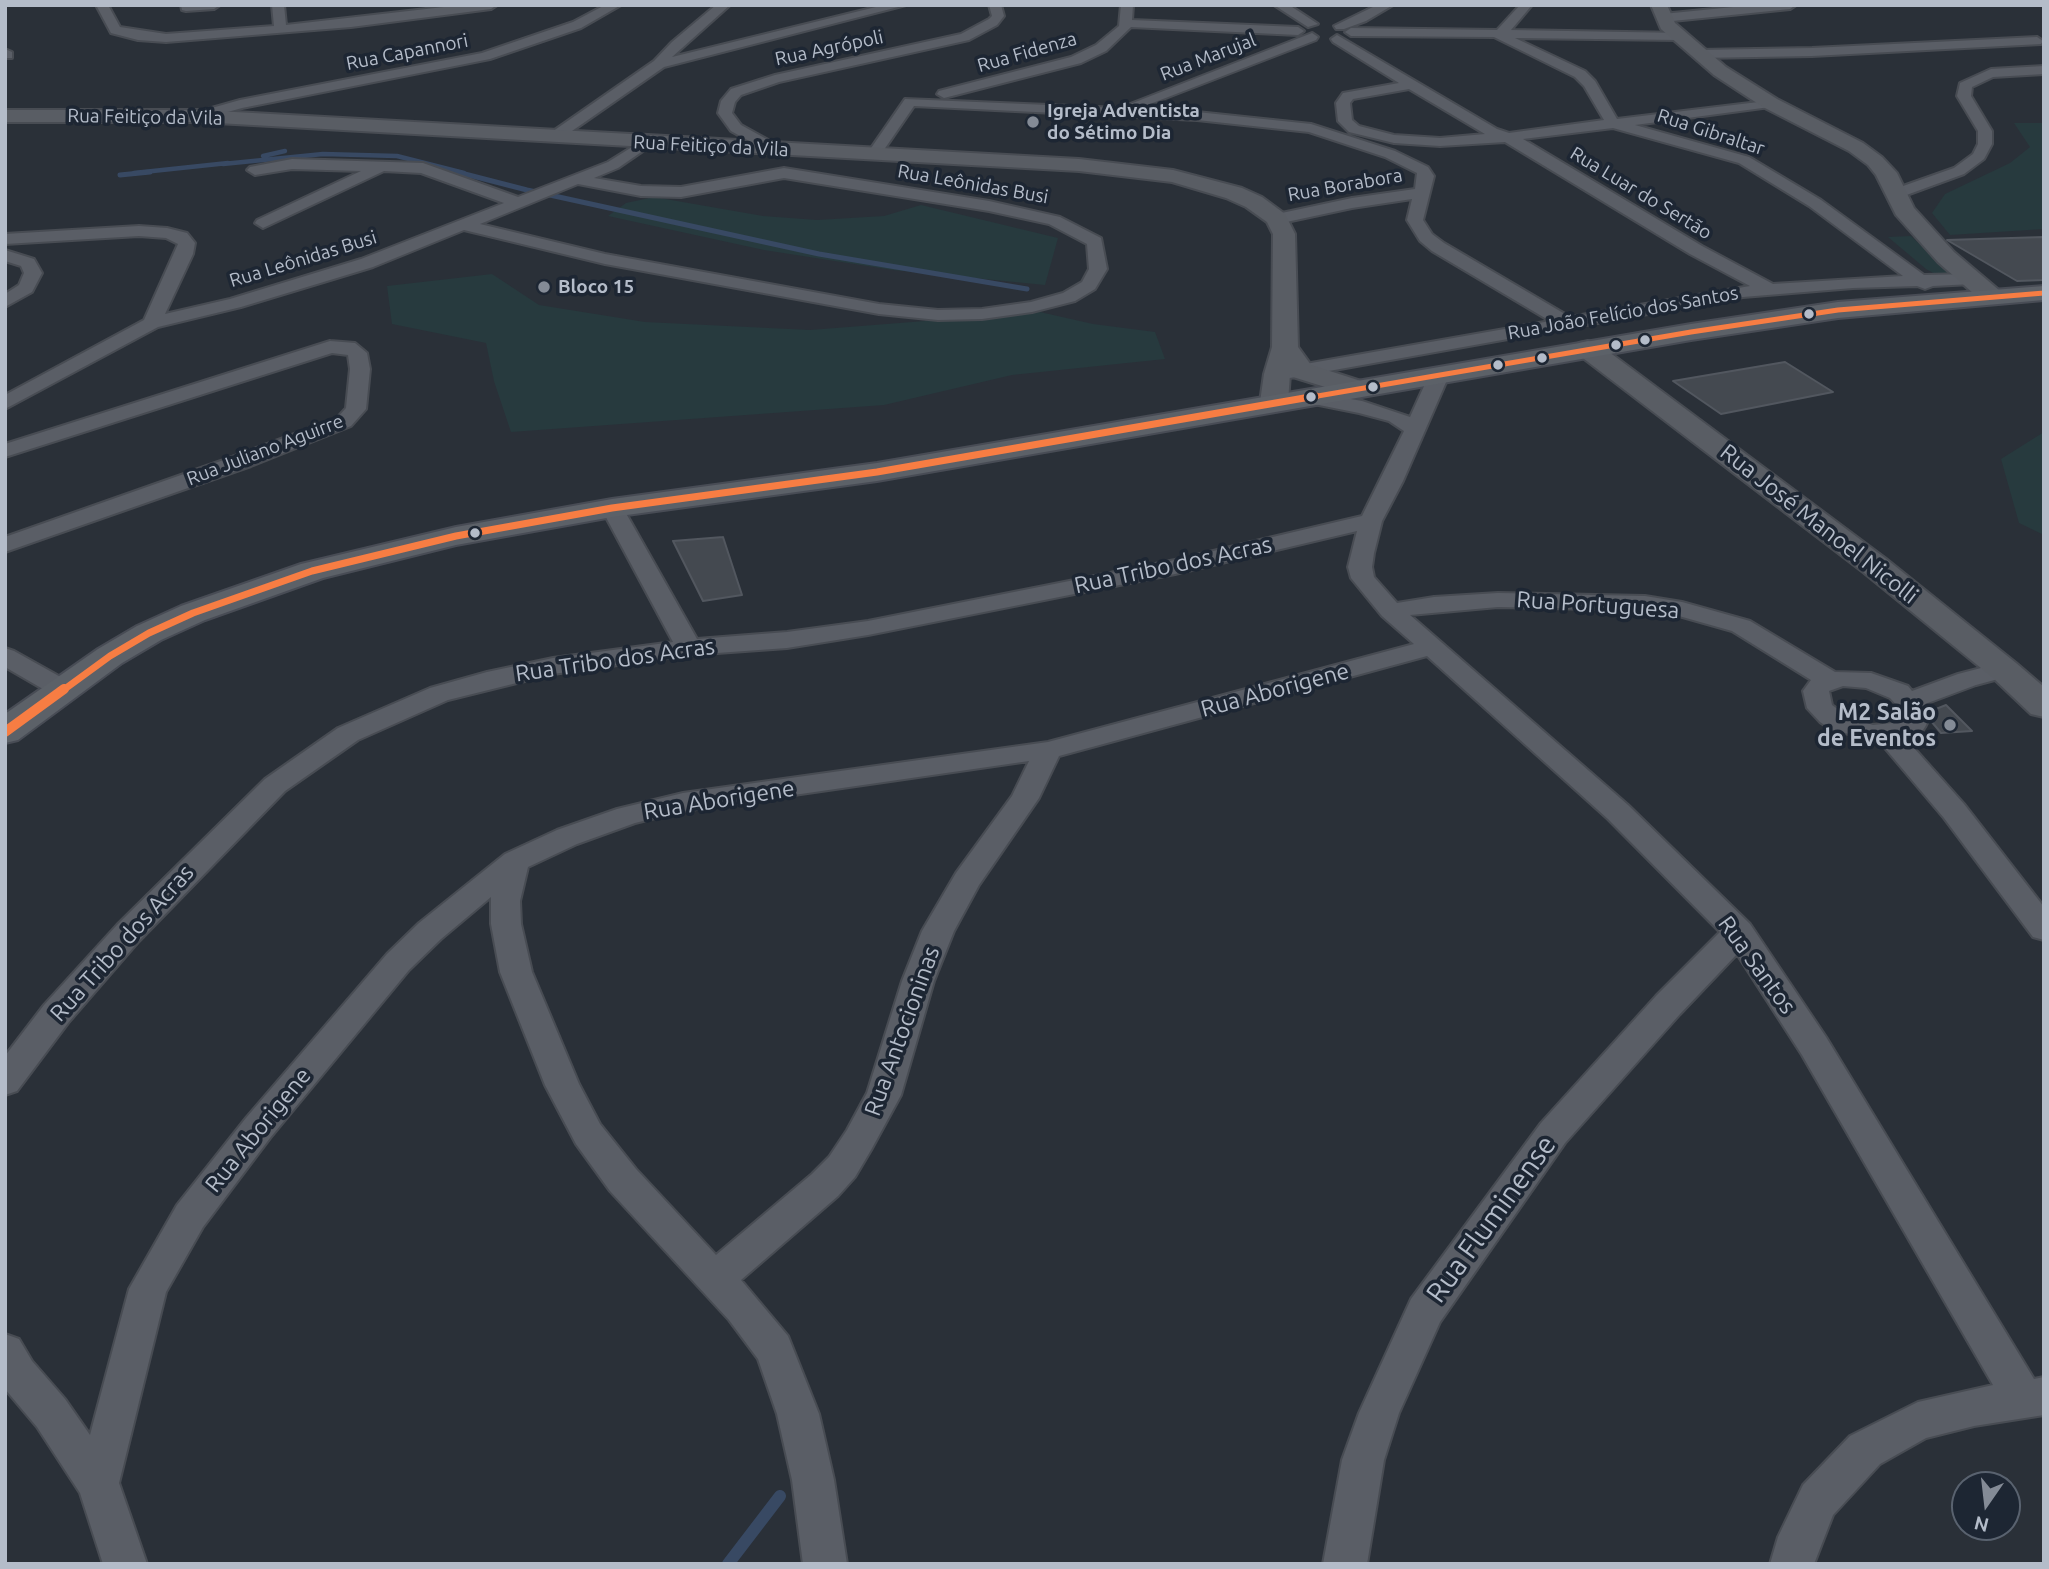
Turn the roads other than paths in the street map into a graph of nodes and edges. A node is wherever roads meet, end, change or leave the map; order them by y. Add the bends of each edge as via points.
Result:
1 (102, 5) edge
2 (214, 5) edge
3 (278, 5) edge
4 (379, 5) edge
5 (491, 5) edge
6 (615, 5) edge
7 (724, 5) edge
8 (900, 5) edge
9 (995, 5) edge
10 (1127, 5) edge
11 (1280, 5) edge
12 (1387, 5) edge
13 (1526, 5) edge
14 (1790, 5) edge
15 (186, 7) dead end
16 (469, 7) edge
17 (1661, 12) edge
18 (386, 19) junction
19 (1127, 23) junction
20 (281, 30) junction
21 (1312, 31) junction
22 (1343, 32) junction
23 (1499, 34) junction
24 (1679, 36) junction
25 (2037, 41) dead end
26 (1699, 54) junction
27 (659, 64) junction
28 (2044, 70) edge
29 (1411, 85) junction
30 (910, 102) junction
31 (1770, 103) junction
32 (1118, 112) junction
33 (5, 116) edge
34 (199, 116) junction
35 (1613, 123) junction
36 (1347, 133) junction
37 (1498, 136) junction
38 (554, 137) junction
39 (1407, 142) junction
40 (645, 143) junction
41 (774, 149) junction
42 (874, 154) junction
43 (1391, 154) junction
44 (385, 166) junction
45 (255, 170) dead end
46 (579, 180) junction
47 (1421, 193) junction
48 (1895, 194) junction
49 (520, 203) junction
50 (1277, 219) junction
51 (263, 223) dead end
52 (464, 225) junction
53 (1659, 234) junction
54 (5, 239) edge
55 (5, 255) edge
56 (1972, 279) junction
57 (1919, 280) junction
58 (1769, 289) junction
59 (1744, 292) junction
60 (2044, 293) edge
61 (1991, 296) junction
62 (1947, 299) junction
63 (5, 302) edge
64 (1565, 322) junction
65 (152, 323) junction
66 (1588, 349) junction
67 (1440, 373) junction
68 (1290, 386) junction
69 (5, 403) edge
70 (1416, 429) junction
71 (5, 451) edge
72 (612, 508) junction
73 (1371, 521) junction
74 (5, 545) edge
75 (1391, 611) junction
76 (689, 647) junction
77 (1433, 647) junction
78 (5, 656) edge
79 (2004, 670) junction
80 (1830, 680) junction
81 (64, 690) junction
82 (1909, 701) junction
83 (2044, 706) edge
84 (5, 732) edge
85 (1887, 734) junction
86 (1048, 750) junction
87 (514, 861) junction
88 (2044, 929) edge
89 (1739, 932) junction
90 (5, 1082) edge
91 (715, 1279) junction
92 (5, 1352) edge
93 (2034, 1398) edge
94 (98, 1483) junction
95 (125, 1564) edge
96 (825, 1564) edge
97 (1345, 1564) edge
98 (1792, 1564) edge

1 - 20 street via 115,30 135,36
2 - 15 street
3 - 20 street
4 - 18 street
5 - 16 street
6 - 34 street, Rua Capannori via 577,25 475,58
7 - 27 street
8 - 27 street
9 - 41 street, Rua Agrópoli via 998,16 993,22 965,37 775,79 736,93 724,113 736,128
10 - 19 street
11 - 21 street
12 - 22 street
13 - 23 street
14 - 17 street
16 - 18 street
17 - 24 street
18 - 20 street
19 - 21 street
19 - 30 street, Rua Fidenza via 1101,48 1076,60
21 - 22 street
21 - 32 street, Rua Marujal
22 - 23 street
22 - 29 street, Rua Luar do Sertão
23 - 24 street
23 - 35 street via 1580,74
24 - 26 street
25 - 26 street
26 - 31 street
27 - 38 street
28 - 48 street via 1991,74 1965,86 1964,96 1985,131 1979,156 1958,171
29 - 36 street via 1344,99
29 - 37 street, Rua Luar do Sertão
30 - 32 street
30 - 42 street
31 - 35 street
31 - 48 street via 1866,154 1886,173
32 - 36 street
33 - 34 street, Rua Feitiço da Vila
34 - 38 street, Rua Feitiço da Vila
35 - 37 street
35 - 57 street, Rua Gibraltar via 1744,160 1815,203
36 - 39 street
36 - 43 street
37 - 39 street
37 - 53 street, Rua Luar do Sertão
38 - 40 street, Rua Feitiço da Vila
39 - 43 street via 1394,147
40 - 41 street, Rua Feitiço da Vila
40 - 46 street, Rua Leônidas Busi via 613,165
41 - 42 street, Rua Feitiço da Vila
42 - 50 street, Rua Feitiço da Vila via 1104,167 1173,176 1234,193
43 - 47 street via 1423,170 1426,176
44 - 45 street via 292,164
44 - 49 street via 435,172
44 - 51 street
46 - 49 street, Rua Leônidas Busi
46 - 52 street, Rua Leônidas Busi via 641,191 681,192 784,173 989,206 1054,220 1095,242 1098,269 1088,285 1069,297 982,314 938,315 879,309 606,259
47 - 50 street, Rua Borabora
47 - 64 street via 1415,220 1426,237
48 - 56 street via 1922,231
49 - 52 street, Rua Leônidas Busi
50 - 68 street via 1284,234
52 - 65 street, Rua Leônidas Busi via 326,276
53 - 58 street, Rua Luar do Sertão
53 - 59 street, Rua Luar do Sertão
54 - 65 street via 139,231 181,237 187,243 184,254
55 - 63 street via 28,263 33,273 26,288
56 - 57 street, Rua João Felício dos Santos
56 - 61 street
57 - 58 street, Rua João Felício dos Santos
57 - 62 street, Rua Gibraltar
58 - 59 street, Rua João Felício dos Santos
59 - 64 street, Rua João Felício dos Santos
60 - 61 main road
61 - 62 main road
62 - 66 main road via 1824,312
64 - 68 street, Rua João Felício dos Santos
65 - 69 street
66 - 67 main road
66 - 79 street, Rua José Manoel Nicolli via 1874,565
67 - 68 main road via 1354,388
67 - 70 street, Rua Santos
68 - 70 street via 1396,417
68 - 72 main road via 868,473
70 - 73 street, Rua Santos
71 - 74 street, Rua Juliano Aguirre via 330,347 348,347 357,353 356,409 344,422
72 - 76 street
72 - 81 main road via 456,536 312,571 149,633
73 - 75 street, Rua Santos via 1360,568
73 - 76 street, Rua Tribo dos Acras via 1175,567 868,628
75 - 77 street, Rua Santos
75 - 80 street, Rua Portuguesa via 1498,600 1670,607 1741,626
76 - 90 street, Rua Tribo dos Acras via 487,680 439,694 348,734 275,785 230,828 56,1014
77 - 86 street, Rua Aborigene
77 - 89 street, Rua Santos via 1618,812
78 - 81 street
79 - 82 street
79 - 83 street, Rua José Manoel Nicolli
80 - 82 street via 1871,681
80 - 85 street via 1816,691 1820,708 1856,730
81 - 84 main road
82 - 85 street via 1917,717 1912,727
85 - 88 street via 1954,811
86 - 87 street, Rua Aborigene via 682,802 567,837
86 - 91 street, Rua Antocioninas via 1025,798 967,880 938,931 884,1095 859,1140 825,1185
87 - 91 street via 505,901 516,972 562,1085 588,1134 623,1180
87 - 94 street, Rua Aborigene via 398,962 190,1216 148,1289
89 - 93 street, Rua Santos
89 - 97 street, Rua Fluminense via 1553,1133 1425,1311 1363,1460
91 - 96 street via 743,1308 780,1364 798,1414 813,1480
92 - 94 street
93 - 98 street via 1919,1421 1866,1450 1818,1500
94 - 95 street

